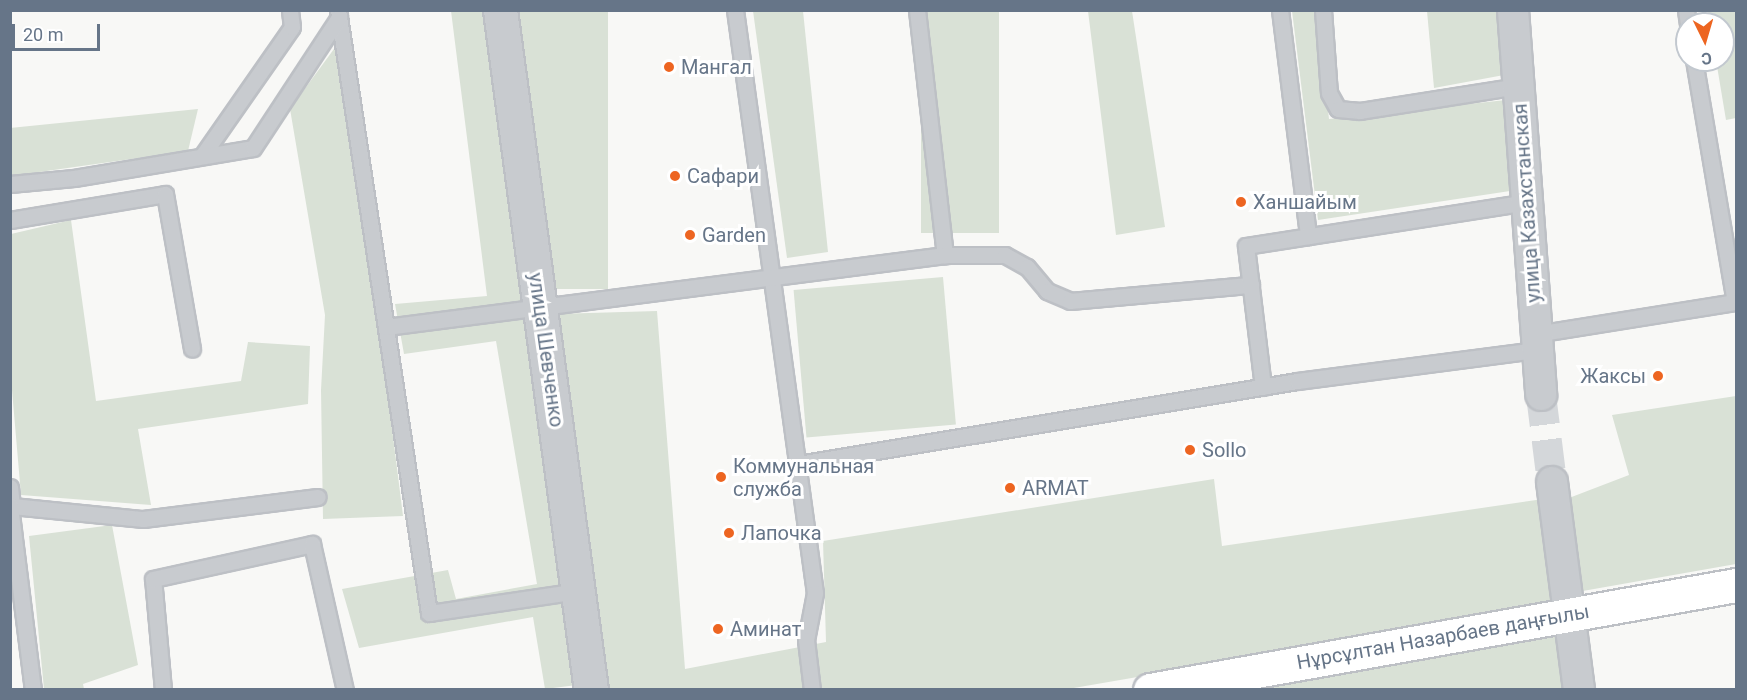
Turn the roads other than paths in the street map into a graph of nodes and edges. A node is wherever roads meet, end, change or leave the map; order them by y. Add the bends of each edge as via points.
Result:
1 (290, 10) edge
2 (500, 10) edge
3 (735, 10) edge
4 (916, 10) edge
5 (1280, 10) edge
6 (1323, 10) edge
7 (1513, 10) edge
8 (338, 14) edge
9 (1696, 72) edge
10 (1518, 86) junction
11 (202, 156) junction
12 (10, 184) edge
13 (1527, 202) junction
14 (10, 220) edge
15 (1308, 236) junction
16 (945, 255) junction
17 (772, 274) junction
18 (1251, 285) junction
19 (1736, 302) edge
20 (540, 307) junction
21 (386, 327) junction
22 (1536, 342) junction
23 (192, 349) dead end
24 (1263, 387) junction
25 (1541, 395) tunnel mouth
26 (798, 464) junction
27 (1552, 482) tunnel mouth
28 (10, 487) edge
29 (318, 497) dead end
30 (11, 506) edge
31 (1737, 585) edge
32 (578, 591) junction
33 (1568, 615) junction
34 (33, 690) edge
35 (163, 690) edge
36 (345, 690) edge
37 (591, 690) edge
38 (812, 690) edge
39 (1150, 690) edge
40 (1579, 690) edge

1 - 11 lane via 292,27
2 - 20 street, улица Шевченко
3 - 17 lane
4 - 16 lane
5 - 15 lane
6 - 10 lane via 1329,93 1338,109 1360,111
7 - 10 street, улица Казахстанская
8 - 11 lane via 253,148
8 - 21 lane
9 - 19 lane
10 - 13 street, улица Казахстанская
11 - 12 lane
13 - 15 lane
13 - 22 street, улица Казахстанская
14 - 23 lane via 165,194
15 - 18 lane via 1246,246
16 - 17 lane
16 - 18 lane via 1005,255 1026,267 1047,291 1070,301
17 - 20 lane
17 - 26 lane
18 - 24 lane
19 - 22 lane
20 - 21 lane
20 - 32 street, улица Шевченко
21 - 32 lane via 429,614
22 - 24 lane
22 - 25 street, улица Казахстанская
24 - 26 lane
26 - 38 lane via 815,594 806,640
27 - 33 street
28 - 30 lane
29 - 30 lane via 143,519
30 - 34 lane
31 - 33 main road, Нұрсұлтан Назарбаев даңғылы
32 - 37 street, улица Шевченко
33 - 39 main road, Нұрсұлтан Назарбаев даңғылы
33 - 40 street
35 - 36 lane via 153,579 312,544

